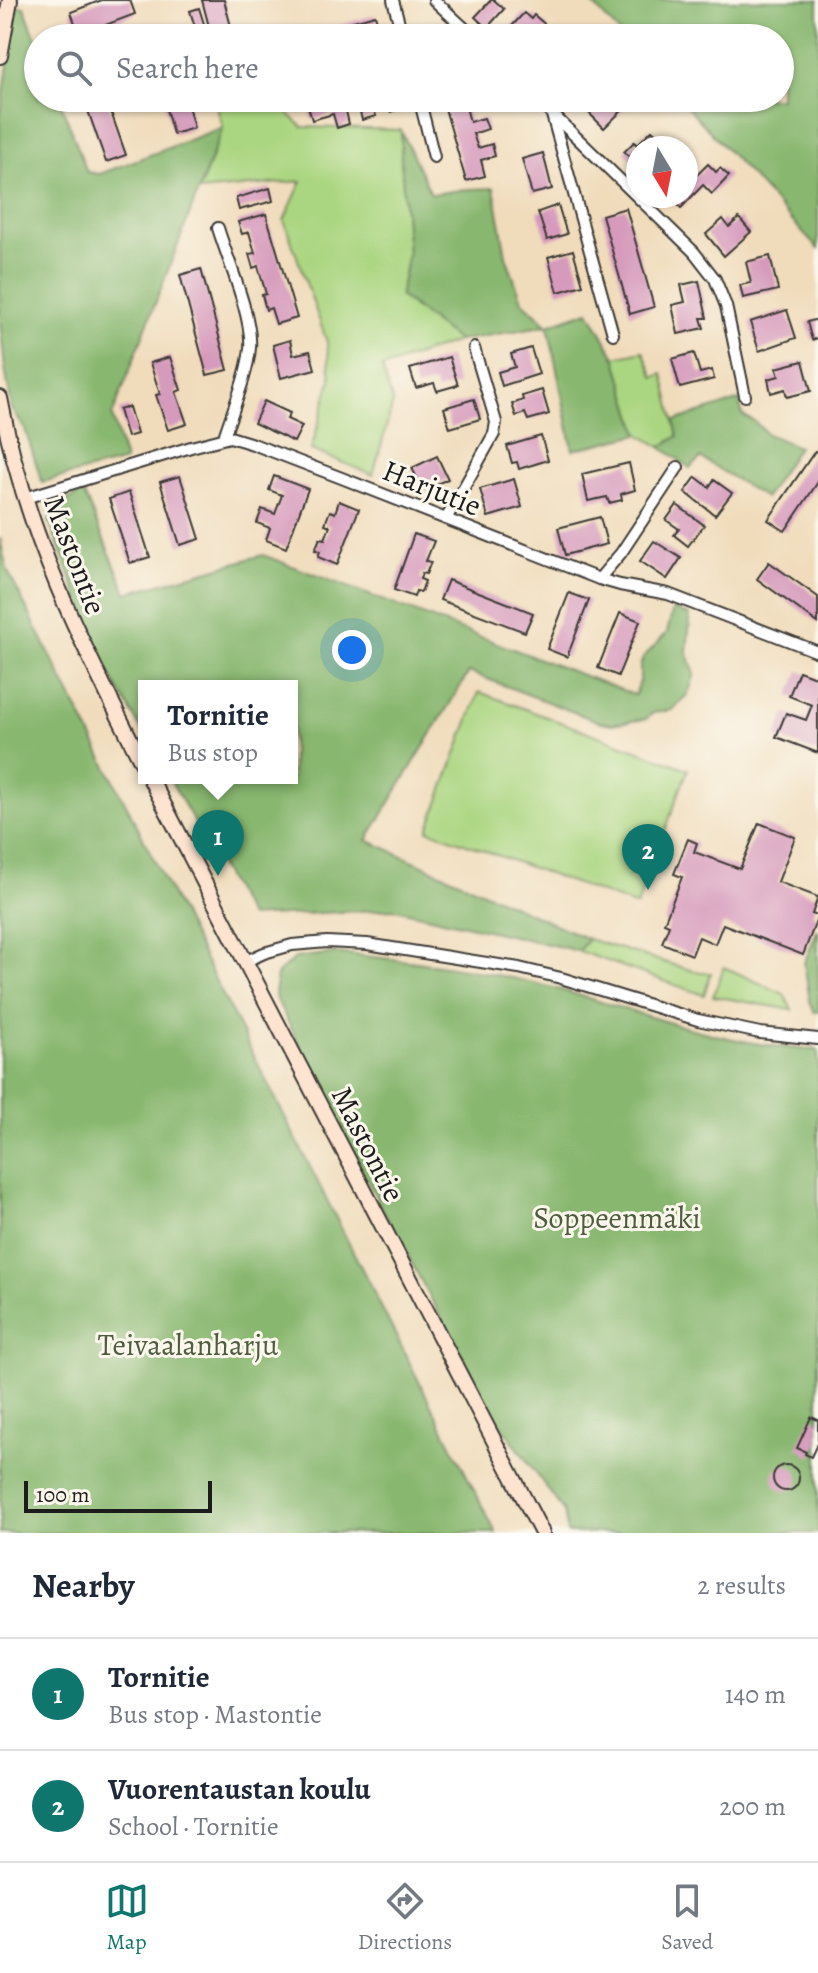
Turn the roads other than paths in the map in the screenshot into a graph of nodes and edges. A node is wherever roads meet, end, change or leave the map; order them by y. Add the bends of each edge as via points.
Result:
1 (10, 0) edge
2 (393, 0) edge
3 (434, 0) edge
4 (399, 24) edge
5 (460, 24) edge
6 (0, 56) edge
7 (423, 112) edge
8 (551, 113) joint
9 (434, 157) dead end
10 (218, 228) dead end
11 (613, 334) dead end
12 (474, 348) dead end
13 (745, 396) dead end
14 (0, 398) edge
15 (224, 437) junction
16 (678, 467) dead end
17 (25, 498) junction
18 (446, 519) junction
19 (599, 579) junction
20 (818, 652) edge
21 (138, 754) edge
22 (153, 784) edge
23 (244, 962) junction
24 (818, 1039) edge
25 (542, 1533) edge

1 - 6 main road
2 - 4 street
3 - 5 street
7 - 9 street
8 - 11 street
8 - 13 street via 694,252 715,279
10 - 15 street via 250,335
12 - 18 street via 496,422
14 - 17 main road, Mastontie
15 - 17 street
15 - 18 street, Harjutie
16 - 19 street
17 - 21 main road, Mastontie via 63,603
18 - 19 street, Harjutie
19 - 20 street, Harjutie via 668,594
22 - 23 main road, Mastontie
23 - 24 street via 301,944 388,947 519,968 712,1023
23 - 25 main road, Mastontie

